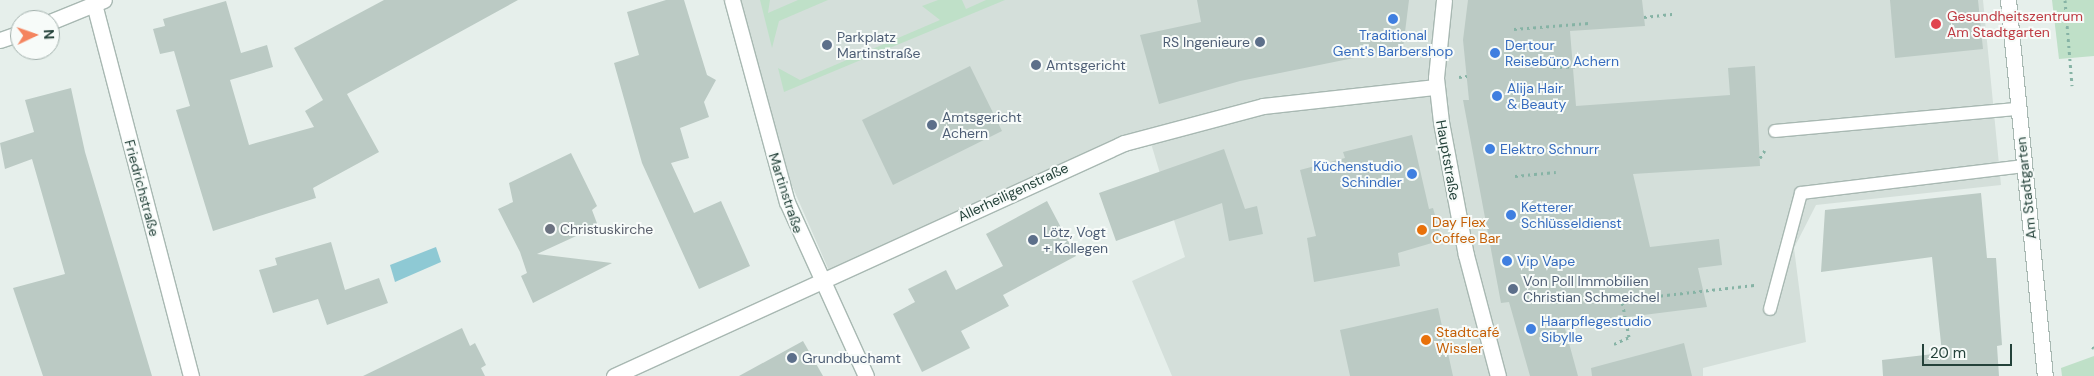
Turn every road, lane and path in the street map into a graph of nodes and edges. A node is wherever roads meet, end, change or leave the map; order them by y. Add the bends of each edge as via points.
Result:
1 (732, 0) edge
2 (1444, 0) edge
3 (2008, 0) edge
4 (2065, 0) edge
5 (97, 2) edge
6 (1674, 14) dead end
7 (60, 18) edge
8 (1644, 18) dead end
9 (1589, 23) dead end
10 (1514, 29) dead end
11 (1577, 66) dead end
12 (1553, 67) dead end
13 (1467, 76) dead end
14 (1459, 77) dead end
15 (2072, 86) dead end
16 (1436, 87) junction
17 (2018, 109) junction
18 (1775, 131) dead end
19 (2024, 166) junction
20 (1556, 172) dead end
21 (1515, 176) dead end
22 (824, 282) junction
23 (1774, 283) junction
24 (1770, 309) dead end
25 (1614, 344) dead end
26 (191, 376) edge
27 (614, 376) edge
28 (866, 376) edge
29 (1498, 376) edge
30 (2046, 376) edge

1 - 22 street, Martinstraße via 787,202 805,250
2 - 16 street, Hauptstraße
3 - 17 street, Am Stadtgarten
4 - 15 path
5 - 7 street
5 - 26 street, Friedrichstraße
6 - 8 path
9 - 10 path
11 - 12 path
13 - 14 path
16 - 22 street, Allerheiligenstraße via 1263,106 1124,143 1041,177
16 - 29 street, Hauptstraße via 1462,236
17 - 18 lane
17 - 19 street, Am Stadtgarten
19 - 23 lane via 1801,193
19 - 30 street, Am Stadtgarten
20 - 21 path
22 - 27 street, Allerheiligenstraße
22 - 28 street, Martinstraße
23 - 24 lane
23 - 25 path via 1622,300 1629,337

